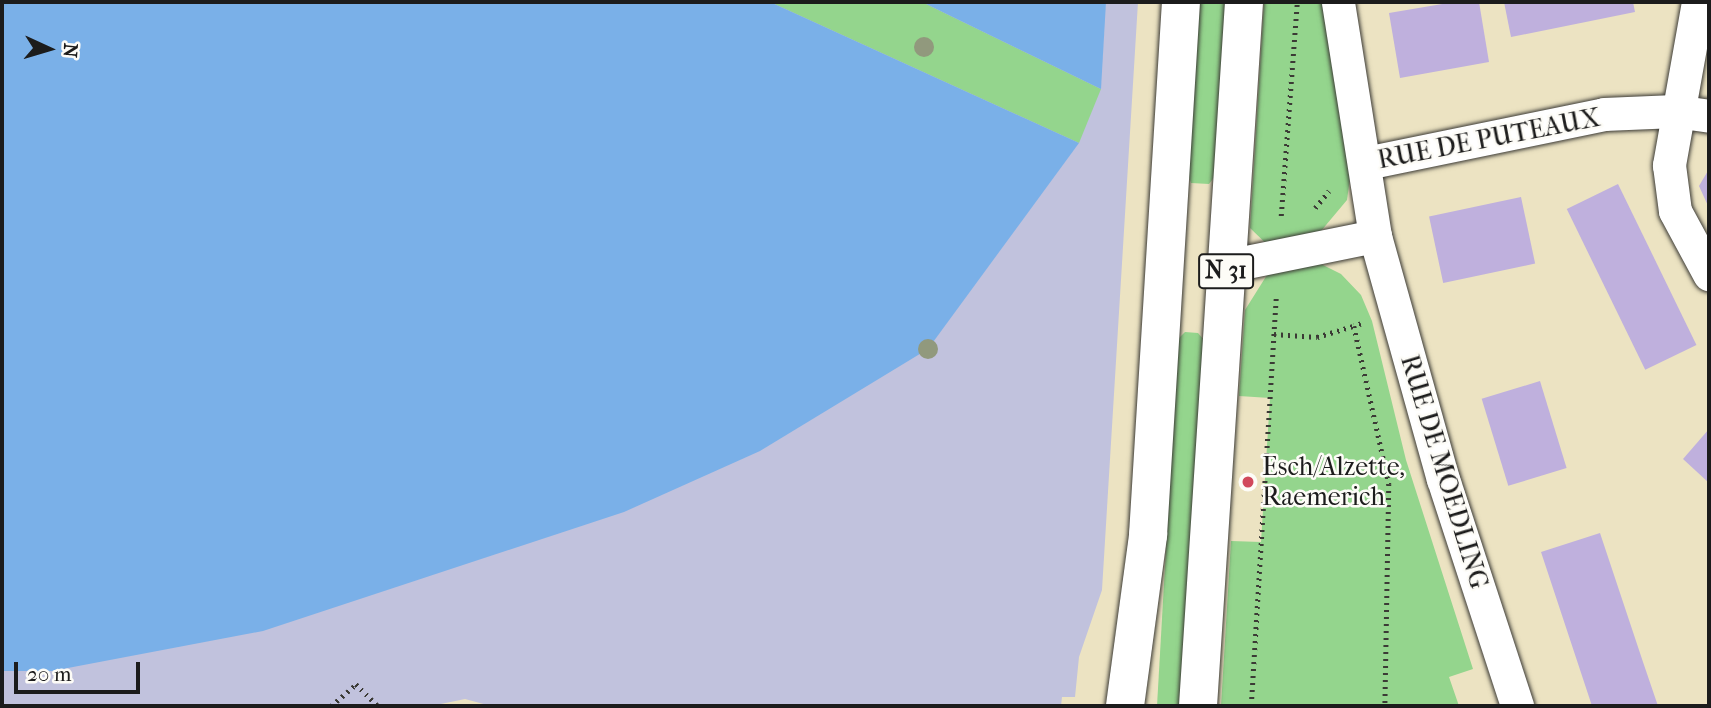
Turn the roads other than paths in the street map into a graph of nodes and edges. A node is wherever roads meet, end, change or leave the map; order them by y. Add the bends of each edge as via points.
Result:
1 (1181, 2) edge
2 (1244, 2) edge
3 (1338, 2) edge
4 (1698, 2) edge
5 (1675, 111) junction
6 (1709, 116) edge
7 (1366, 163) junction
8 (1375, 236) junction
9 (1227, 266) junction
10 (1709, 274) edge
11 (1125, 706) edge
12 (1198, 706) edge
13 (1517, 706) edge

1 - 11 main road, N 31 via 1148,535
2 - 9 main road, N 31
3 - 7 street
4 - 5 street
5 - 6 street, RUE DE PUTEAUX
5 - 7 street, RUE DE PUTEAUX via 1604,114
5 - 10 street via 1669,166 1675,211
7 - 8 street, RUE DE PUTEAUX
8 - 9 street
8 - 13 street, RUE DE MOEDLING via 1443,479
9 - 12 main road, N 31

